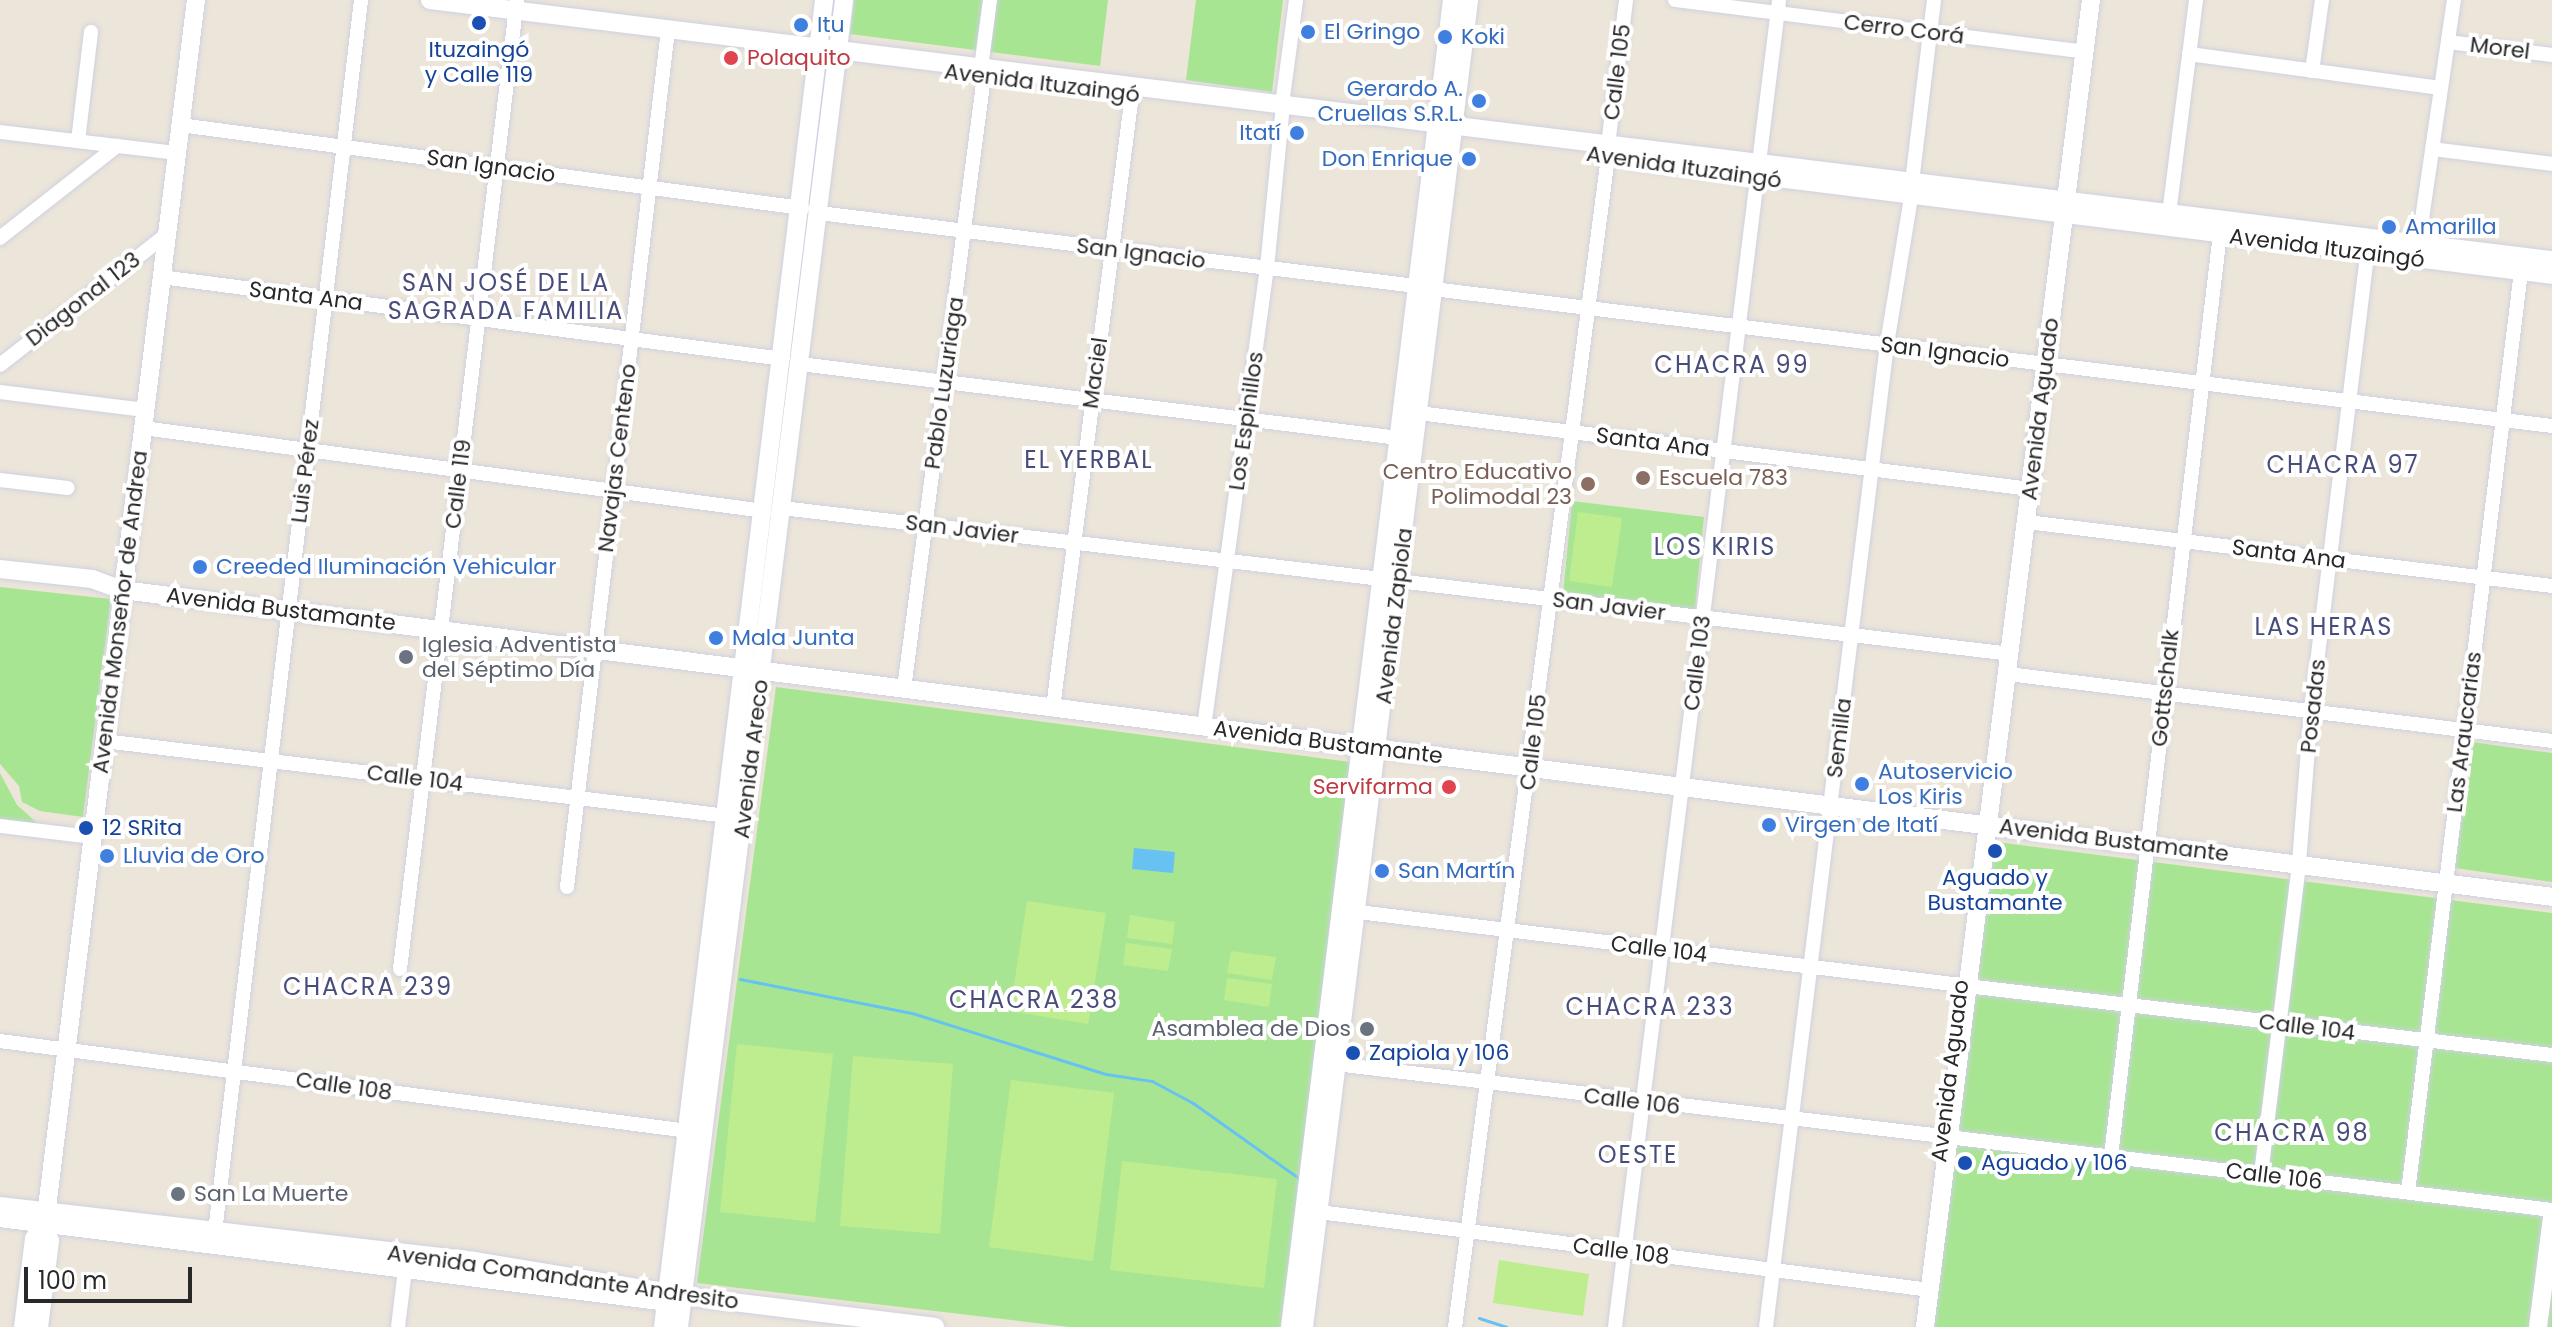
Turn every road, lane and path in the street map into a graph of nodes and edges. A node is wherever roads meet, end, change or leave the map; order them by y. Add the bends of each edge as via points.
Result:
1 (196, 0) edge
2 (361, 0) edge
3 (430, 0) edge
4 (824, 0) edge
5 (844, 0) edge
6 (990, 0) edge
7 (1296, 0) edge
8 (1452, 0) edge
9 (1469, 0) edge
10 (1626, 0) edge
11 (1675, 0) edge
12 (1934, 0) edge
13 (2091, 0) edge
14 (2196, 0) edge
15 (2322, 0) edge
16 (2454, 0) edge
17 (516, 5) edge
18 (1778, 6) edge
19 (668, 30) junction
20 (91, 32) dead end
21 (1930, 32) junction
22 (2448, 42) junction
23 (819, 48) junction
24 (2085, 52) junction
25 (838, 53) junction
26 (2189, 54) junction
27 (2552, 55) edge
28 (2312, 71) junction
29 (982, 72) junction
30 (2441, 88) junction
31 (1132, 91) junction
32 (1282, 110) junction
33 (180, 125) junction
34 (1444, 130) junction
35 (0, 132) edge
36 (78, 141) junction
37 (117, 146) junction
38 (344, 147) junction
39 (2432, 149) junction
40 (1608, 151) junction
41 (177, 153) junction
42 (2552, 164) edge
43 (497, 167) junction
44 (1757, 170) junction
45 (649, 187) junction
46 (1911, 189) junction
47 (2065, 208) junction
48 (810, 210) junction
49 (2169, 214) junction
50 (2221, 227) junction
51 (965, 231) junction
52 (167, 234) junction
53 (0, 238) edge
54 (2369, 246) junction
55 (1113, 249) junction
56 (2417, 252) junction
57 (2552, 260) edge
58 (1267, 268) junction
59 (2521, 272) junction
60 (2552, 275) edge
61 (161, 277) junction
62 (1425, 288) junction
63 (326, 297) junction
64 (1589, 308) junction
65 (478, 320) junction
66 (1738, 326) junction
67 (631, 340) junction
68 (1887, 344) junction
69 (792, 362) junction
70 (2045, 364) junction
71 (0, 365) edge
72 (944, 382) junction
73 (2201, 383) junction
74 (0, 392) edge
75 (1091, 400) junction
76 (2350, 401) junction
77 (1418, 413) junction
78 (144, 419) junction
79 (1246, 419) junction
80 (2502, 420) junction
81 (2552, 426) edge
82 (1573, 432) junction
83 (1398, 438) junction
84 (307, 450) junction
85 (1723, 451) junction
86 (1872, 469) junction
87 (460, 470) junction
88 (0, 480) edge
89 (68, 488) dead end
90 (2031, 489) junction
91 (614, 491) junction
92 (773, 510) junction
93 (2027, 522) junction
94 (926, 525) junction
95 (2182, 541) junction
96 (1072, 542) junction
97 (2330, 559) junction
98 (1227, 561) junction
99 (0, 569) edge
100 (2483, 578) junction
101 (1389, 580) junction
102 (0, 581) edge
103 (2552, 586) edge
104 (114, 589) junction
105 (1552, 600) junction
106 (288, 610) junction
107 (1702, 617) junction
108 (441, 629) junction
109 (1851, 635) junction
110 (595, 648) junction
111 (2011, 654) junction
112 (754, 667) junction
113 (2008, 674) junction
114 (904, 689) junction
115 (2163, 693) junction
116 (1053, 708) junction
117 (2311, 712) junction
118 (1204, 727) junction
119 (2464, 730) junction
120 (104, 741) junction
121 (2552, 741) edge
122 (1369, 747) junction
123 (270, 761) junction
124 (1530, 767) junction
125 (423, 780) junction
126 (1681, 786) junction
127 (577, 797) junction
128 (1830, 805) junction
129 (727, 816) junction
130 (1985, 822) junction
131 (0, 826) edge
132 (92, 837) junction
133 (2150, 845) junction
134 (2299, 863) junction
135 (2446, 883) junction
136 (567, 887) dead end
137 (2552, 897) edge
138 (1358, 912) junction
139 (1509, 930) junction
140 (1661, 949) junction
141 (1810, 967) junction
142 (400, 969) dead end
143 (1964, 985) junction
144 (2130, 1005) junction
145 (2280, 1023) junction
146 (0, 1041) edge
147 (2427, 1041) junction
148 (66, 1049) junction
149 (2552, 1055) edge
150 (1331, 1063) junction
151 (233, 1071) junction
152 (1489, 1083) junction
153 (1642, 1102) junction
154 (1791, 1121) junction
155 (688, 1131) junction
156 (1945, 1136) junction
157 (2111, 1156) junction
158 (2261, 1174) junction
159 (2408, 1192) junction
160 (1315, 1200) junction
161 (0, 1206) edge
162 (2552, 1210) edge
163 (0, 1218) edge
164 (46, 1218) junction
165 (2552, 1218) edge
166 (1469, 1231) junction
167 (215, 1232) junction
168 (1624, 1252) junction
169 (405, 1270) junction
170 (1774, 1270) junction
171 (1923, 1289) junction
172 (674, 1298) junction
173 (23, 1327) edge
174 (39, 1327) edge
175 (398, 1327) edge
176 (663, 1327) edge
177 (679, 1327) edge
178 (864, 1327) edge
179 (935, 1327) edge
180 (1290, 1327) edge
181 (1304, 1327) edge
182 (1455, 1327) edge
183 (1615, 1327) edge
184 (1766, 1327) edge
185 (1918, 1327) edge
186 (1925, 1327) edge
187 (2538, 1327) edge

1 - 33 main road, Avenida Monseñor de Andrea
2 - 38 street, Luis Pérez
3 - 17 main road, Avenida Ituzaingó
4 - 23 main road, Avenida Areco
5 - 25 main road, Avenida Areco
6 - 29 street, Pablo Luzuriaga
7 - 32 street, Los Espinillos
8 - 34 main road, Avenida Zapiola
9 - 34 main road, Avenida Zapiola
10 - 40 street, Calle 105
11 - 18 street, Cerro Corá
12 - 21 street, Semilla
13 - 24 main road, Avenida Aguado
14 - 26 street
15 - 28 street
16 - 22 street
17 - 19 main road, Avenida Ituzaingó
17 - 43 street, Calle 119
18 - 21 street, Cerro Corá
18 - 44 street, Calle 103
19 - 23 main road, Avenida Ituzaingó
19 - 45 street, Navajas Centeno
20 - 36 street
21 - 24 street, Cerro Corá
21 - 46 street, Semilla
22 - 27 street, Morel
22 - 30 street
23 - 25 main road, Avenida Ituzaingó
23 - 48 main road, Avenida Areco
24 - 47 main road, Avenida Aguado
25 - 29 main road, Avenida Ituzaingó
25 - 48 main road, Avenida Areco
26 - 28 street
26 - 49 street
28 - 30 street
29 - 31 main road, Avenida Ituzaingó
29 - 51 street, Pablo Luzuriaga
30 - 39 street
31 - 32 main road, Avenida Ituzaingó
31 - 55 street, Maciel
32 - 34 main road, Avenida Ituzaingó
32 - 58 street, Los Espinillos
33 - 38 street, San Ignacio
33 - 41 main road, Avenida Monseñor de Andrea
34 - 40 main road, Avenida Ituzaingó
34 - 62 main road, Avenida Zapiola
35 - 36 street
36 - 37 street
37 - 41 street
37 - 53 street
38 - 43 street, San Ignacio
38 - 63 street, Luis Pérez
39 - 42 street
39 - 56 street
40 - 44 main road, Avenida Ituzaingó
40 - 64 street, Calle 105
41 - 52 main road, Avenida Monseñor de Andrea
43 - 45 street, San Ignacio
43 - 65 street, Calle 119
44 - 46 main road, Avenida Ituzaingó
44 - 66 street, Calle 103
45 - 48 street, San Ignacio
45 - 67 street, Navajas Centeno
46 - 47 main road, Avenida Ituzaingó
46 - 68 street, Semilla
47 - 49 main road, Avenida Ituzaingó
47 - 50 main road, Avenida Ituzaingó
47 - 70 main road, Avenida Aguado
48 - 51 street, San Ignacio
48 - 69 main road, Avenida Areco
49 - 50 main road, Avenida Ituzaingó
50 - 54 main road, Avenida Ituzaingó
50 - 73 street, Gottschalk
51 - 55 street, San Ignacio
51 - 72 street, Pablo Luzuriaga
52 - 61 main road, Avenida Monseñor de Andrea
52 - 71 street, Diagonal 123
54 - 56 main road, Avenida Ituzaingó
54 - 76 street, Posadas
55 - 58 street, San Ignacio
55 - 75 street, Maciel
56 - 57 main road, Avenida Ituzaingó
56 - 59 main road, Avenida Ituzaingó
58 - 62 street, San Ignacio
58 - 79 street, Los Espinillos
59 - 60 main road, Avenida Ituzaingó
59 - 80 street, Las Araucarias
61 - 63 street, Santa Ana
61 - 78 main road, Avenida Monseñor de Andrea
62 - 64 street, San Ignacio
62 - 77 main road, Avenida Zapiola
62 - 83 main road, Avenida Zapiola
63 - 65 street, Santa Ana
63 - 84 street, Luis Pérez
64 - 66 street, San Ignacio
64 - 82 street, Calle 105
65 - 67 street, Santa Ana
65 - 87 street, Calle 119
66 - 68 street, San Ignacio
66 - 85 street, Calle 103
67 - 69 street, Santa Ana
67 - 91 street, Navajas Centeno
68 - 70 street, San Ignacio
68 - 86 street, Semilla
69 - 72 street, Santa Ana
69 - 92 main road, Avenida Areco
70 - 73 street, San Ignacio
70 - 90 main road, Avenida Aguado
72 - 75 street, Santa Ana
72 - 94 street, Pablo Luzuriaga
73 - 76 street, San Ignacio
73 - 95 street, Gottschalk
74 - 78 street, San Javier
75 - 79 street, Santa Ana
75 - 96 street, Maciel
76 - 80 street, San Ignacio
76 - 97 street, Posadas
77 - 82 street, Santa Ana
77 - 101 main road, Avenida Zapiola
78 - 84 street, San Javier
78 - 104 main road, Avenida Monseñor de Andrea
79 - 83 street, Santa Ana
79 - 98 street, Los Espinillos
80 - 81 street, San Ignacio
80 - 100 street, Las Araucarias
82 - 85 street, Santa Ana
82 - 105 street, Calle 105
83 - 101 main road, Avenida Zapiola
84 - 87 street, San Javier
84 - 106 street, Luis Pérez
85 - 86 street, Santa Ana
85 - 107 street, Calle 103
86 - 90 street, Santa Ana
86 - 109 street, Semilla
87 - 91 street, San Javier
87 - 108 street, Calle 119
88 - 89 street
90 - 93 main road, Avenida Aguado
91 - 92 street, San Javier
91 - 110 street, Navajas Centeno
92 - 94 street, San Javier
92 - 112 main road, Avenida Areco
93 - 95 street, Santa Ana
93 - 111 main road, Avenida Aguado
94 - 96 street, San Javier
94 - 114 street, Pablo Luzuriaga
95 - 97 street, Santa Ana
95 - 115 street, Gottschalk
96 - 98 street, San Javier
96 - 116 street, Maciel
97 - 100 street, Santa Ana
97 - 117 street, Posadas
98 - 101 street, San Javier
98 - 118 street, Los Espinillos
99 - 104 main road, Avenida Bustamante via 92,579
100 - 103 street, Santa Ana
100 - 119 street, Las Araucarias
101 - 105 street, San Javier
101 - 122 main road, Avenida Zapiola
102 - 104 main road, Avenida Bustamante
104 - 106 main road, Avenida Bustamante
104 - 120 main road, Avenida Monseñor de Andrea
105 - 107 street, San Javier
105 - 124 street, Calle 105
106 - 108 main road, Avenida Bustamante
106 - 123 street, Luis Pérez
107 - 109 street, San Javier
107 - 126 street, Calle 103
108 - 110 main road, Avenida Bustamante
108 - 125 street, Calle 119
109 - 111 street, San Javier
109 - 128 street, Semilla
110 - 112 main road, Avenida Bustamante
110 - 127 street, Navajas Centeno
111 - 113 main road, Avenida Aguado
112 - 114 main road, Avenida Bustamante
112 - 129 main road, Avenida Areco
112 - 172 main road, Avenida Areco
113 - 115 street
113 - 130 main road, Avenida Aguado
114 - 116 main road, Avenida Bustamante
115 - 117 street
115 - 133 street, Gottschalk
116 - 118 main road, Avenida Bustamante
117 - 119 street
117 - 134 street, Posadas
118 - 122 main road, Avenida Bustamante
119 - 121 street
119 - 135 street, Las Araucarias
120 - 123 street, Calle 104
120 - 132 main road, Avenida Monseñor de Andrea
122 - 124 main road, Avenida Bustamante
122 - 138 main road, Avenida Zapiola
122 - 150 main road, Avenida Zapiola
123 - 125 street, Calle 104
123 - 151 street, Luis Pérez
124 - 126 main road, Avenida Bustamante
124 - 139 street, Calle 105
125 - 127 street, Calle 104
125 - 142 street, Calle 119
126 - 128 main road, Avenida Bustamante
126 - 140 street, Calle 103
127 - 129 street, Calle 104
127 - 136 street, Navajas Centeno
128 - 130 main road, Avenida Bustamante
128 - 141 street, Semilla
129 - 155 main road, Avenida Areco
130 - 133 main road, Avenida Bustamante
130 - 143 main road, Avenida Aguado
131 - 132 street
132 - 148 main road, Avenida Monseñor de Andrea
133 - 134 main road, Avenida Bustamante
133 - 144 street, Gottschalk
134 - 135 main road, Avenida Bustamante
134 - 145 street, Posadas
135 - 137 main road, Avenida Bustamante
135 - 147 street, Las Araucarias
138 - 139 street, Calle 104
138 - 150 main road, Avenida Zapiola
139 - 140 street, Calle 104
139 - 152 street, Calle 105
140 - 141 street, Calle 104
140 - 153 street, Calle 103
141 - 143 street, Calle 104
141 - 154 street, Semilla
143 - 144 street, Calle 104
143 - 156 main road, Avenida Aguado
144 - 145 street, Calle 104
144 - 157 street, Gottschalk
145 - 147 street, Calle 104
145 - 158 street, Posadas
146 - 148 street, Calle 108
147 - 149 street, Calle 104
147 - 159 street, Las Araucarias
148 - 151 street, Calle 108
148 - 164 main road, Avenida Monseñor de Andrea
150 - 152 street, Calle 106
150 - 160 main road, Avenida Zapiola
151 - 155 street, Calle 108
151 - 167 street
152 - 153 street, Calle 106
152 - 166 street, Calle 105
153 - 154 street, Calle 106
153 - 168 street, Calle 103
154 - 156 street, Calle 106
154 - 170 street, Semilla
155 - 172 main road, Avenida Areco
156 - 157 street, Calle 106
156 - 171 main road, Avenida Aguado
156 - 186 main road, Avenida Aguado
157 - 158 street, Calle 106
158 - 159 street, Calle 106
159 - 162 street, Calle 106
160 - 166 street, Calle 108
160 - 180 main road, Avenida Zapiola
160 - 181 main road, Avenida Zapiola
161 - 164 main road, Avenida Comandante Andresito
163 - 164 main road, Avenida Comandante Andresito
164 - 167 main road, Avenida Comandante Andresito
164 - 169 main road, Avenida Comandante Andresito
164 - 173 main road, Avenida Monseñor de Andrea via 34,1239
164 - 174 main road, Avenida Monseñor de Andrea via 50,1241
165 - 187 main road
166 - 168 street, Calle 108
166 - 182 street, Calle 105
167 - 172 main road, Avenida Comandante Andresito via 475,1261
168 - 170 street, Calle 108
168 - 183 street, Calle 103
169 - 172 main road, Avenida Comandante Andresito
169 - 175 street
170 - 171 street, Calle 108
170 - 184 street, Semilla
171 - 185 main road, Avenida Aguado
172 - 176 main road, Avenida Areco
172 - 177 main road, Avenida Areco
172 - 178 main road, Avenida Comandante Andresito
172 - 179 main road, Avenida Comandante Andresito

